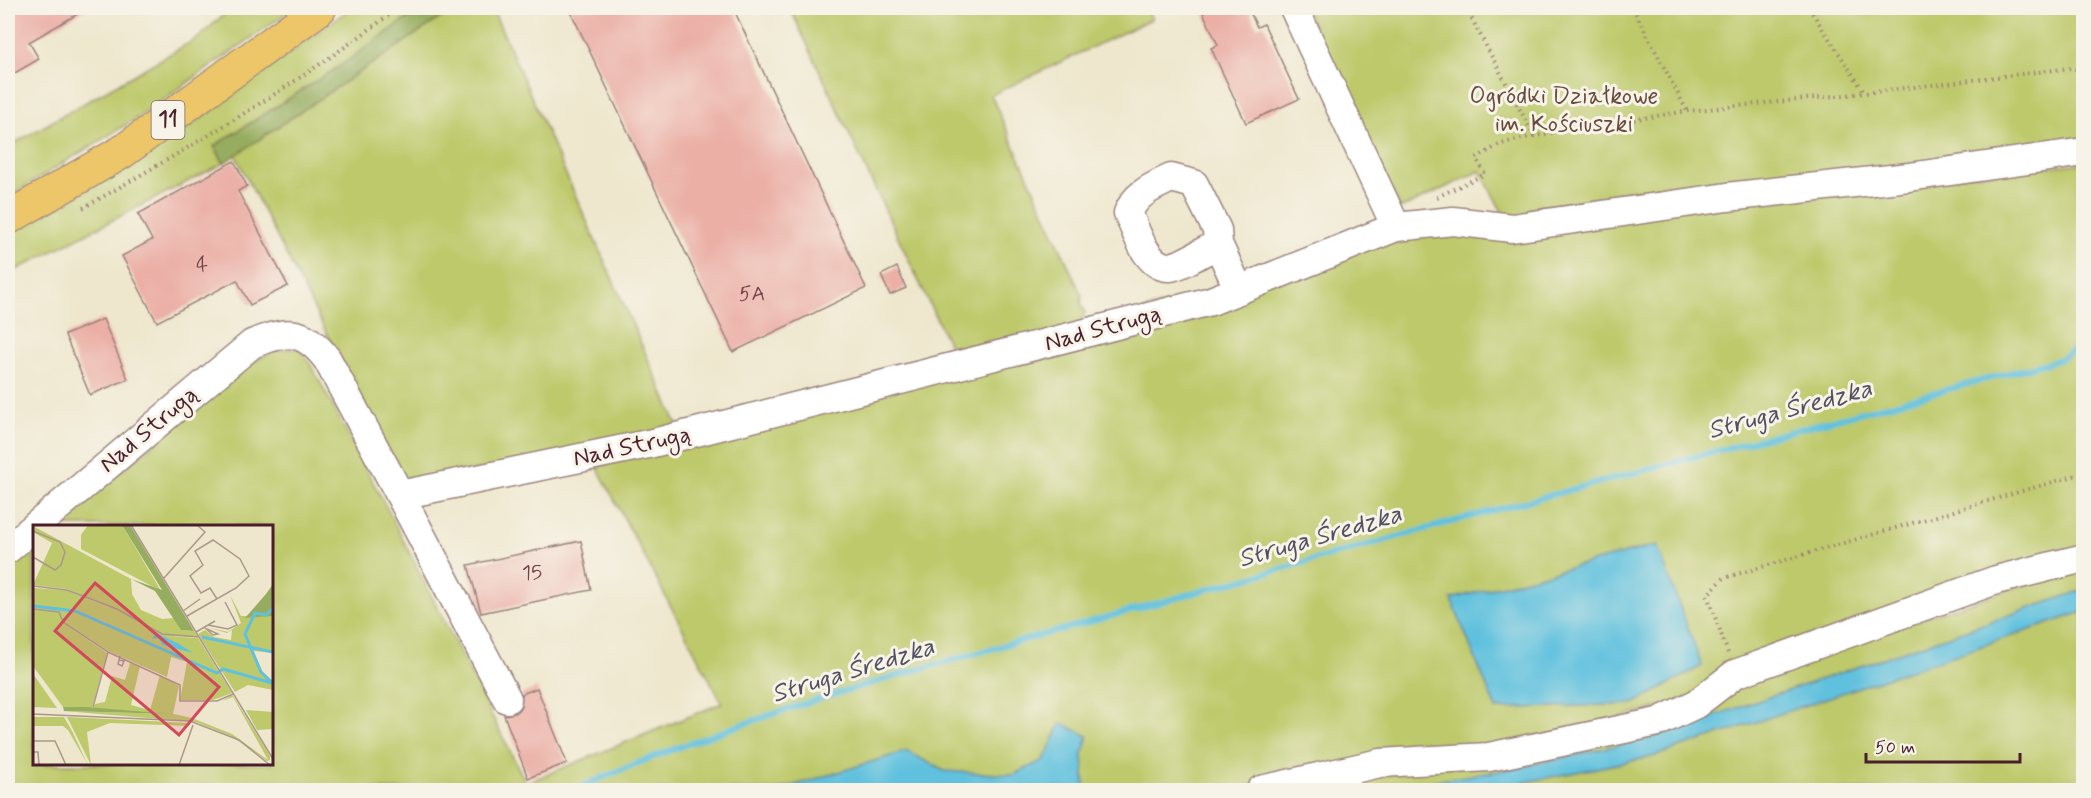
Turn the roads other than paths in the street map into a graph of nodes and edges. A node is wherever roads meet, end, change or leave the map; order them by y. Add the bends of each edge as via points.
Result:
1 (320, 8) edge
2 (1294, 8) edge
3 (2084, 152) edge
4 (8, 218) edge
5 (1396, 228) junction
6 (1218, 244) dead end
7 (1239, 290) junction
8 (400, 495) junction
9 (37, 525) edge
10 (33, 528) edge
11 (8, 549) edge
12 (2084, 558) edge
13 (507, 699) dead end
14 (1261, 790) edge

1 - 4 highway, 11 via 122,152
2 - 5 street
3 - 5 street, Nad Strugą via 1512,228 1453,221
5 - 7 street, Nad Strugą
6 - 7 street
7 - 8 street, Nad Strugą via 1154,316 665,441
8 - 9 street, Nad Strugą via 327,360 315,344 294,333 252,344
8 - 13 street
10 - 11 street, Nad Strugą
12 - 14 street via 1996,580 1735,674 1696,704 1658,722 1490,758 1380,763

